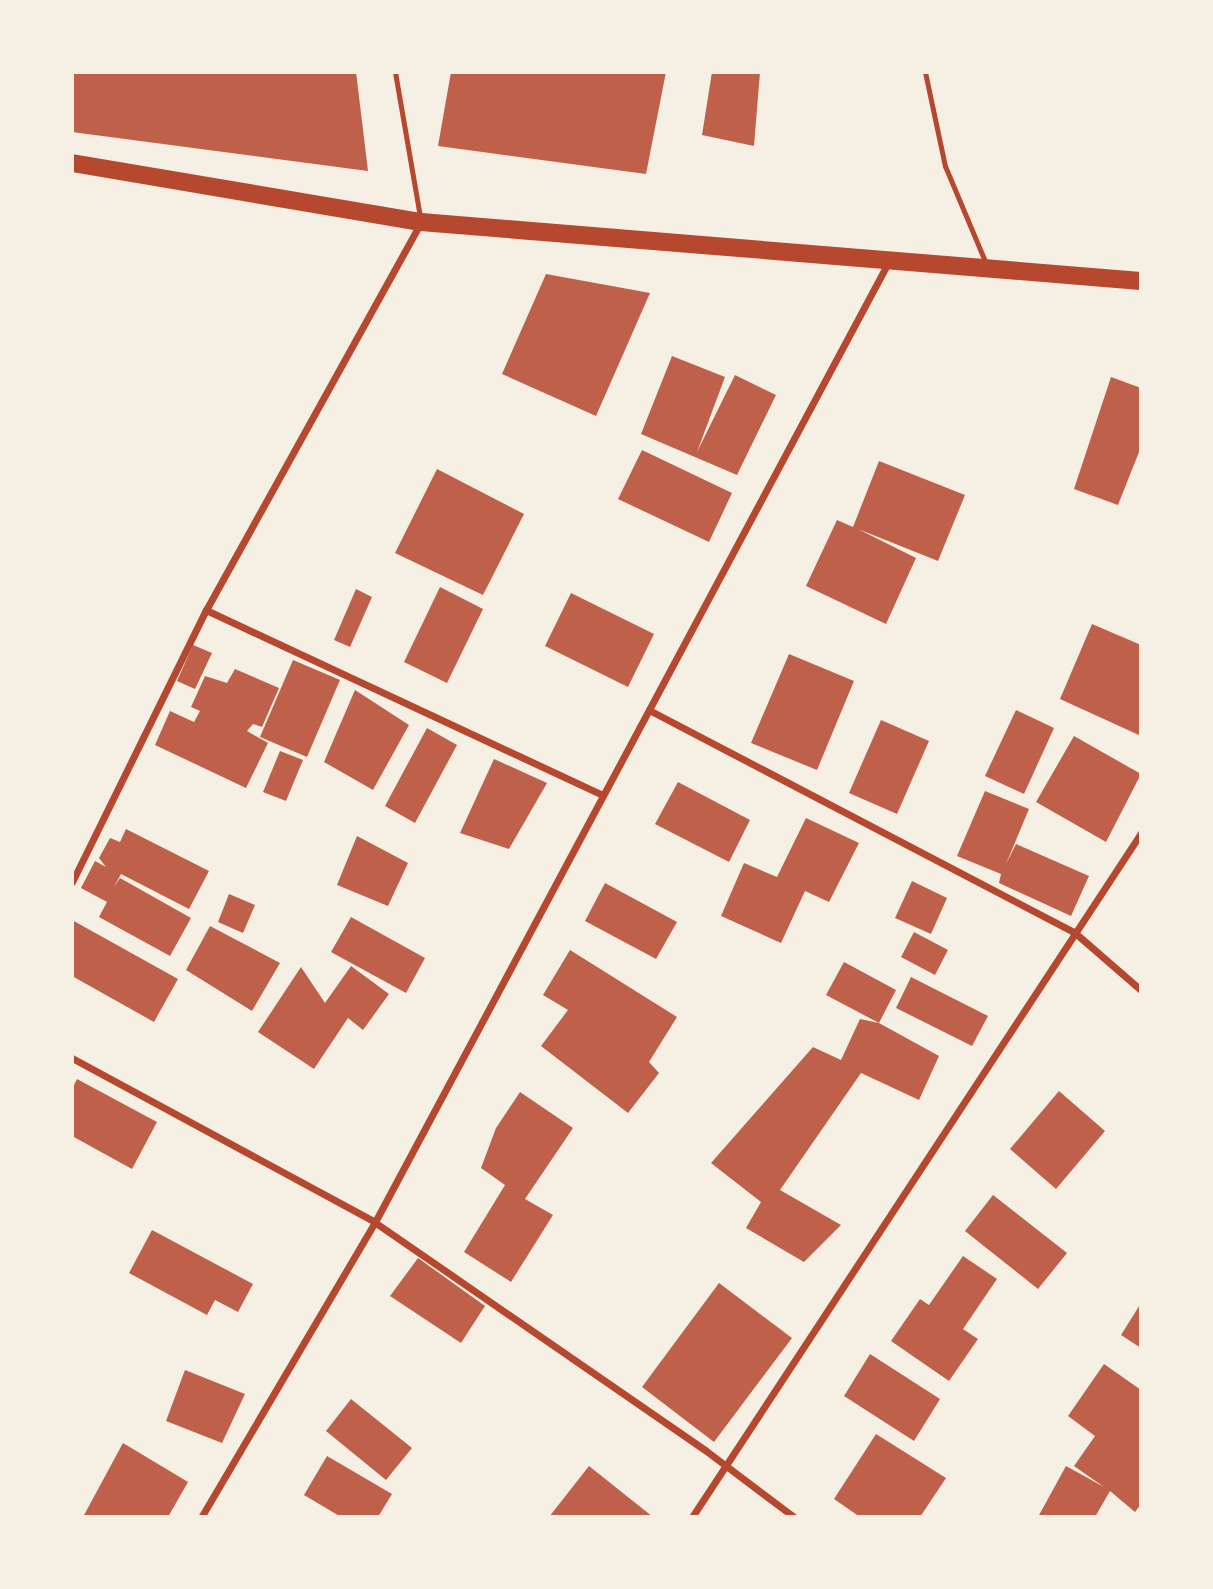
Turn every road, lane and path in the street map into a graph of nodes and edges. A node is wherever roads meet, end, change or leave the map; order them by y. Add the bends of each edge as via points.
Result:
1 (395, 72) edge
2 (925, 72) edge
3 (72, 163) edge
4 (421, 222) junction
5 (891, 257) junction
6 (987, 266) junction
7 (1141, 281) edge
8 (206, 610) junction
9 (649, 710) junction
10 (600, 794) junction
11 (1141, 833) edge
12 (72, 882) edge
13 (1074, 932) junction
14 (1141, 990) edge
15 (72, 1058) edge
16 (375, 1222) junction
17 (725, 1468) junction
18 (201, 1517) edge
19 (692, 1517) edge
20 (794, 1517) edge

1 - 4 lane
2 - 6 lane via 945,166
3 - 4 main road
4 - 5 main road
4 - 8 street
5 - 6 main road
5 - 9 street
6 - 7 main road
8 - 10 street
8 - 12 street
9 - 10 street
9 - 13 street
10 - 16 street
11 - 13 street
13 - 14 street
13 - 17 street
15 - 16 street
16 - 17 street
16 - 18 street
17 - 19 street
17 - 20 street

